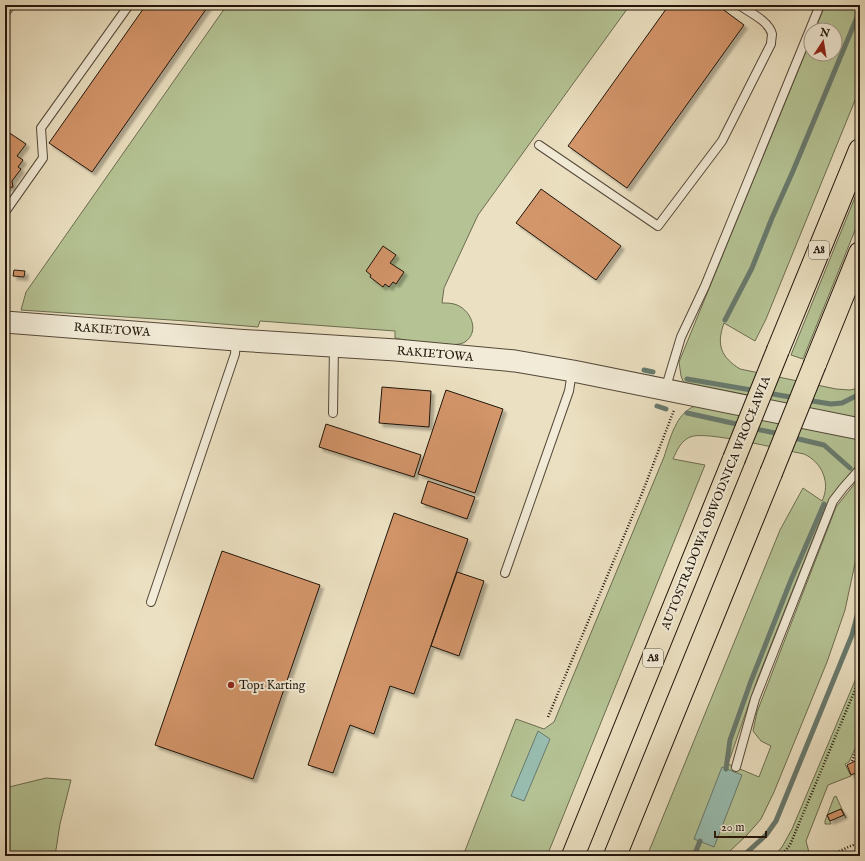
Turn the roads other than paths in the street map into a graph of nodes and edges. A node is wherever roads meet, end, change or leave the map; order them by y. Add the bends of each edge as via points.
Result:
1 (11, 5) edge
2 (129, 5) edge
3 (739, 5) edge
4 (820, 5) edge
5 (5, 13) edge
6 (539, 145) dead end
7 (860, 150) edge
8 (5, 212) edge
9 (860, 253) edge
10 (5, 322) edge
11 (236, 340) junction
12 (334, 345) junction
13 (573, 371) junction
14 (673, 392) junction
15 (333, 412) dead end
16 (860, 430) edge
17 (860, 469) edge
18 (505, 573) dead end
19 (151, 602) dead end
20 (736, 766) dead end
21 (572, 856) edge
22 (615, 856) edge

1 - 5 lane
2 - 8 lane via 41,128 43,158
3 - 6 lane via 769,28 772,34 771,44 722,141 658,226
4 - 14 lane via 705,286 681,337
7 - 21 highway, AUTOSTRADOWA OBWODNICA WROCŁAWIA / A8, bridge
9 - 22 highway, bridge
10 - 11 street, RAKIETOWA
11 - 12 street, RAKIETOWA
11 - 19 lane via 235,354
12 - 13 street, RAKIETOWA via 515,361
12 - 15 lane
13 - 14 street, RAKIETOWA
13 - 18 lane via 569,391
14 - 16 street, RAKIETOWA
17 - 20 lane via 833,501 755,699

